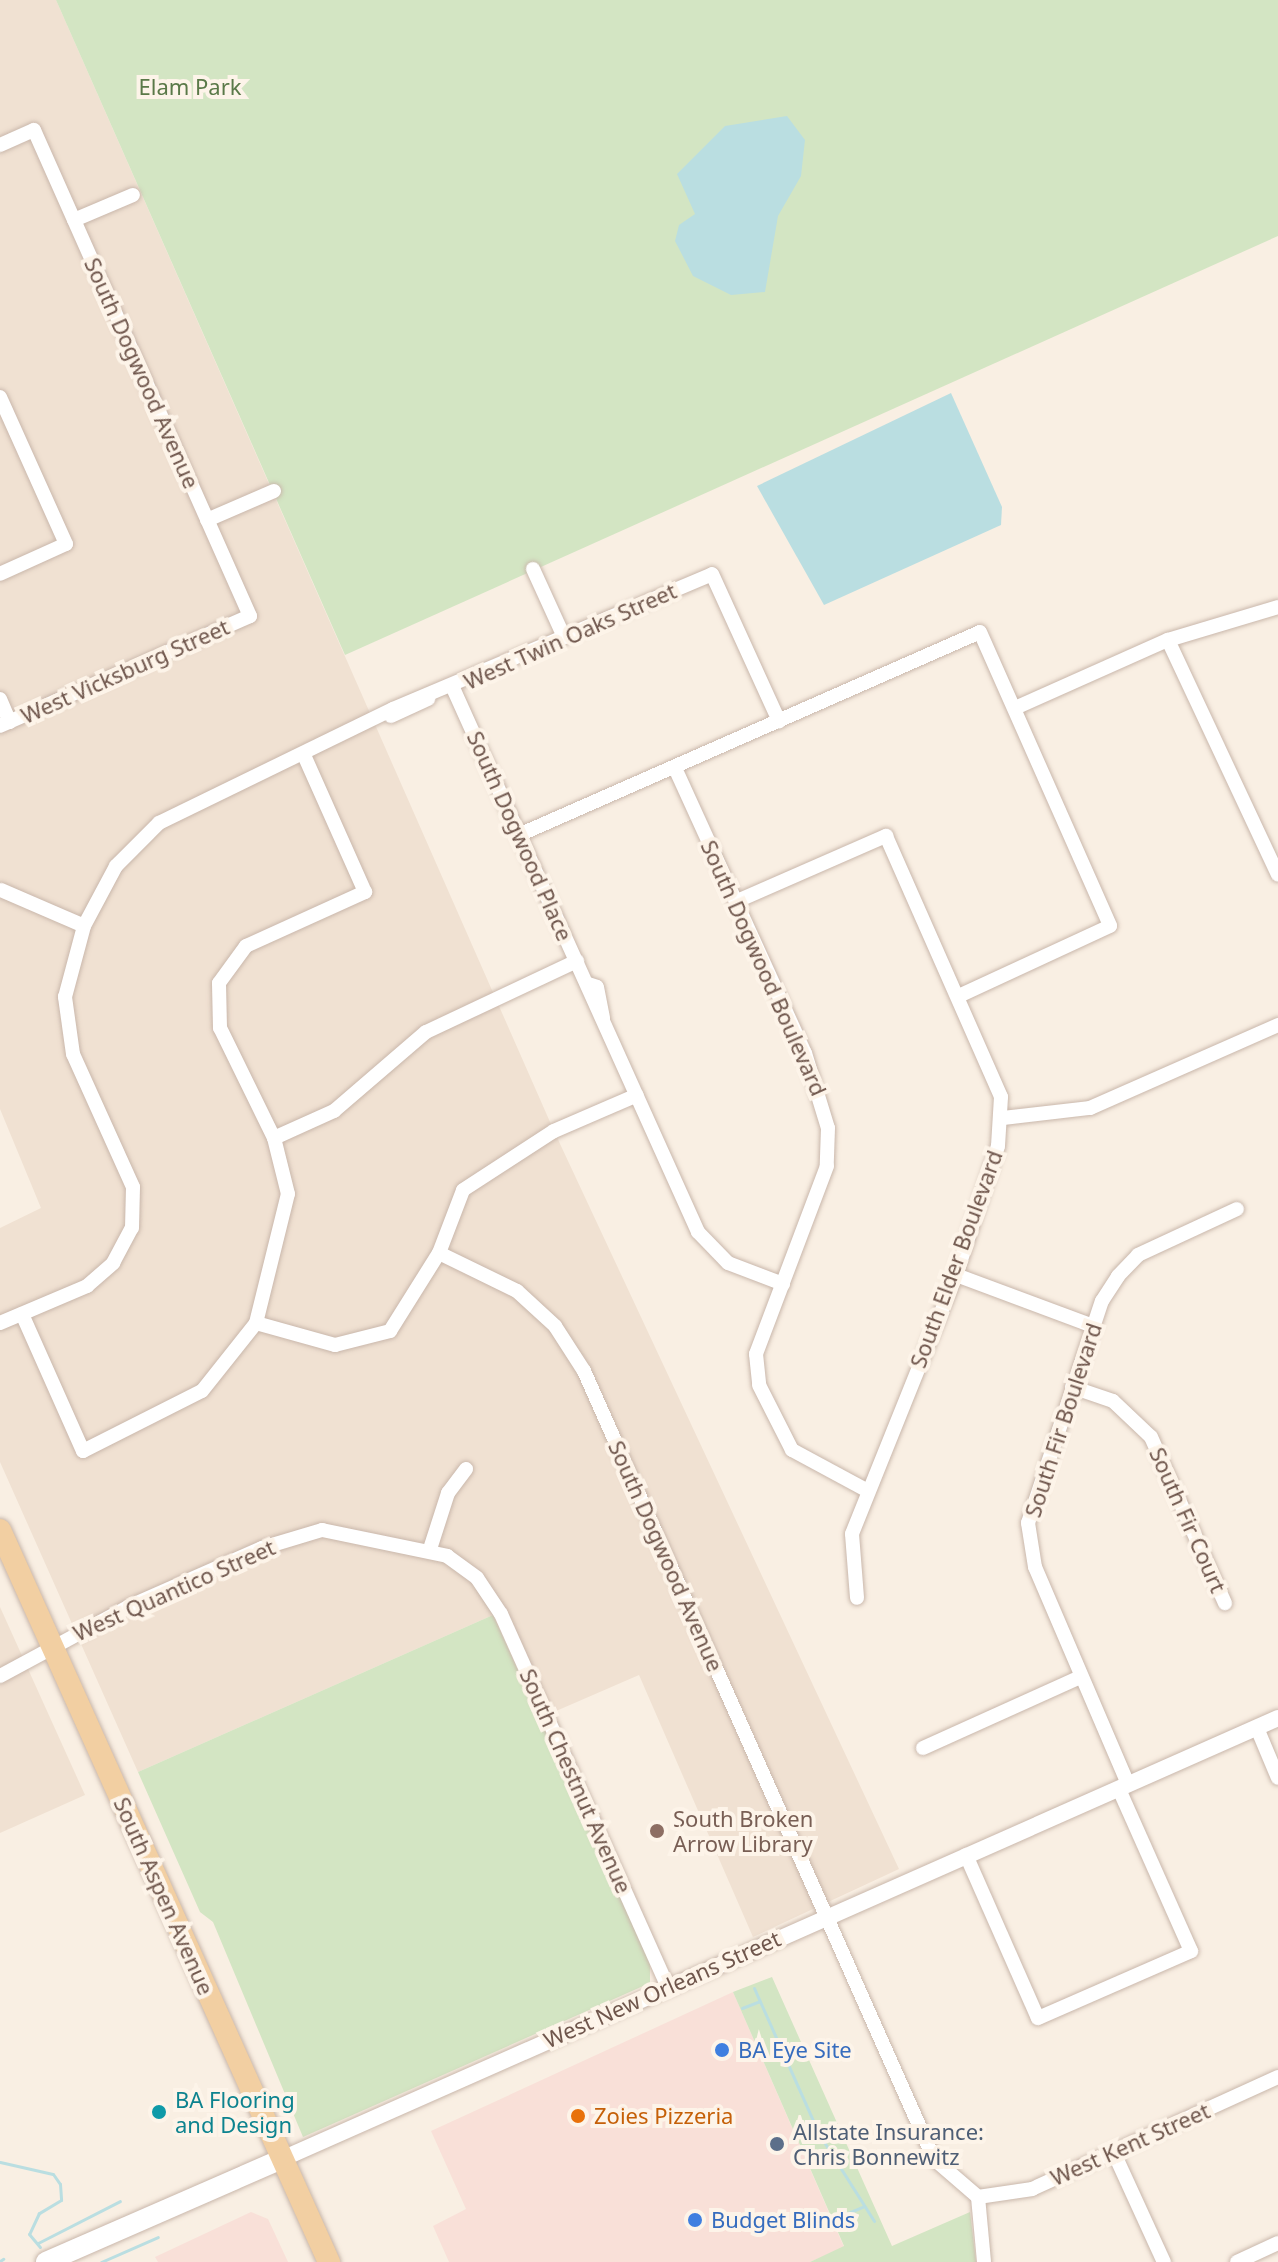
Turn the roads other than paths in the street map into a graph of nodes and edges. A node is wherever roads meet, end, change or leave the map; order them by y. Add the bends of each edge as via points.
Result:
1 (0, 145) edge
2 (133, 195) dead end
3 (74, 220) junction
4 (0, 397) edge
5 (274, 491) dead end
6 (207, 520) junction
7 (533, 569) dead end
8 (0, 574) edge
9 (1278, 607) edge
10 (250, 616) joint
11 (564, 637) junction
12 (1168, 640) junction
13 (453, 688) junction
14 (0, 699) edge
15 (1015, 708) junction
16 (779, 721) junction
17 (5, 724) edge
18 (305, 757) junction
19 (675, 768) junction
20 (521, 834) junction
21 (1278, 875) edge
22 (1, 890) edge
23 (737, 901) junction
24 (84, 926) junction
25 (577, 961) junction
26 (961, 995) junction
27 (1278, 1025) edge
28 (637, 1095) junction
29 (1003, 1118) junction
30 (274, 1138) junction
31 (1237, 1209) dead end
32 (439, 1253) junction
33 (956, 1275) junction
34 (783, 1284) junction
35 (22, 1314) junction
36 (0, 1323) edge
37 (256, 1323) junction
38 (1093, 1326) junction
39 (1072, 1387) junction
40 (466, 1469) dead end
41 (868, 1491) junction
42 (0, 1530) edge
43 (430, 1549) junction
44 (477, 1578) joint
45 (857, 1598) dead end
46 (1225, 1603) dead end
47 (53, 1647) junction
48 (0, 1676) edge
49 (1080, 1677) junction
50 (1278, 1718) edge
51 (1257, 1728) junction
52 (923, 1748) dead end
53 (1278, 1778) edge
54 (1123, 1786) junction
55 (966, 1855) junction
56 (827, 1916) junction
57 (668, 1988) junction
58 (1278, 2077) edge
59 (1114, 2153) junction
60 (282, 2159) junction
61 (978, 2197) junction
62 (1278, 2243) edge
63 (46, 2262) edge
64 (329, 2262) edge
65 (984, 2262) edge
66 (1164, 2262) edge
67 (1237, 2262) edge

1 - 3 street, South Dogwood Avenue via 34,130
2 - 3 street
3 - 6 street, South Dogwood Avenue
4 - 8 street via 66,544
5 - 6 street
6 - 10 street, South Dogwood Avenue
7 - 11 street
9 - 12 street
10 - 17 street, West Vicksburg Street
11 - 13 street, West Twin Oaks Street
11 - 16 street, West Twin Oaks Street via 712,574
12 - 15 street
12 - 21 street
13 - 18 street, West Twin Oaks Street
13 - 20 street, South Dogwood Place
14 - 17 street
15 - 16 street via 980,632
15 - 26 street via 1110,926
16 - 19 street
18 - 24 street, West Twin Oaks Street via 159,823 116,866
18 - 30 street via 365,892 246,946 219,983 220,1028
19 - 20 street
19 - 23 street, South Dogwood Boulevard
20 - 25 street, South Dogwood Place
22 - 24 street
23 - 26 street via 886,836
23 - 34 street, South Dogwood Boulevard via 805,1053 828,1128 827,1166
24 - 35 street, West Twin Oaks Street via 65,997 73,1054 133,1187 132,1228 113,1263 87,1286
25 - 28 street, South Dogwood Place via 588,984 586,992
25 - 30 street via 426,1032 334,1111
26 - 29 street
27 - 29 street via 1090,1108
28 - 32 street via 554,1131 463,1190
28 - 34 street, South Dogwood Place via 698,1232 728,1263
29 - 33 street, South Elder Boulevard
30 - 37 street via 288,1194
31 - 38 street, South Fir Boulevard via 1138,1255 1110,1289
32 - 37 street via 390,1331 335,1345
32 - 56 street, South Dogwood Avenue via 517,1291 555,1326 584,1371
33 - 38 street
33 - 41 street, South Elder Boulevard
34 - 41 street, South Dogwood Boulevard via 756,1354 774,1423 792,1450
35 - 36 street, West Twin Oaks Street
35 - 37 street via 83,1451 202,1391
38 - 39 street, South Fir Boulevard
39 - 46 street, South Fir Court via 1113,1401 1151,1437
39 - 49 street, South Fir Boulevard via 1028,1523 1035,1567
40 - 43 street via 448,1493
41 - 45 street, South Elder Boulevard via 848,1556
42 - 47 main road, South Aspen Avenue
43 - 44 street, West Quantico Street
43 - 47 street, West Quantico Street via 322,1530 262,1548
44 - 57 street, South Chestnut Avenue via 501,1614
47 - 48 street, West Quantico Street
47 - 60 main road, South Aspen Avenue
49 - 52 street
49 - 54 street, South Fir Boulevard
50 - 51 street, West New Orleans Street
51 - 53 street
51 - 54 street, West New Orleans Street
54 - 55 street, West New Orleans Street
54 - 55 street via 1191,1951 1038,2018
55 - 56 street, West New Orleans Street
56 - 57 street, West New Orleans Street
56 - 61 street via 934,2159
57 - 60 street, West New Orleans Street
58 - 59 street, West Kent Street
59 - 61 street, West Kent Street via 1014,2195
59 - 66 street
60 - 63 main road, West New Orleans Street
60 - 64 main road, South Aspen Avenue
61 - 65 street
62 - 67 street

